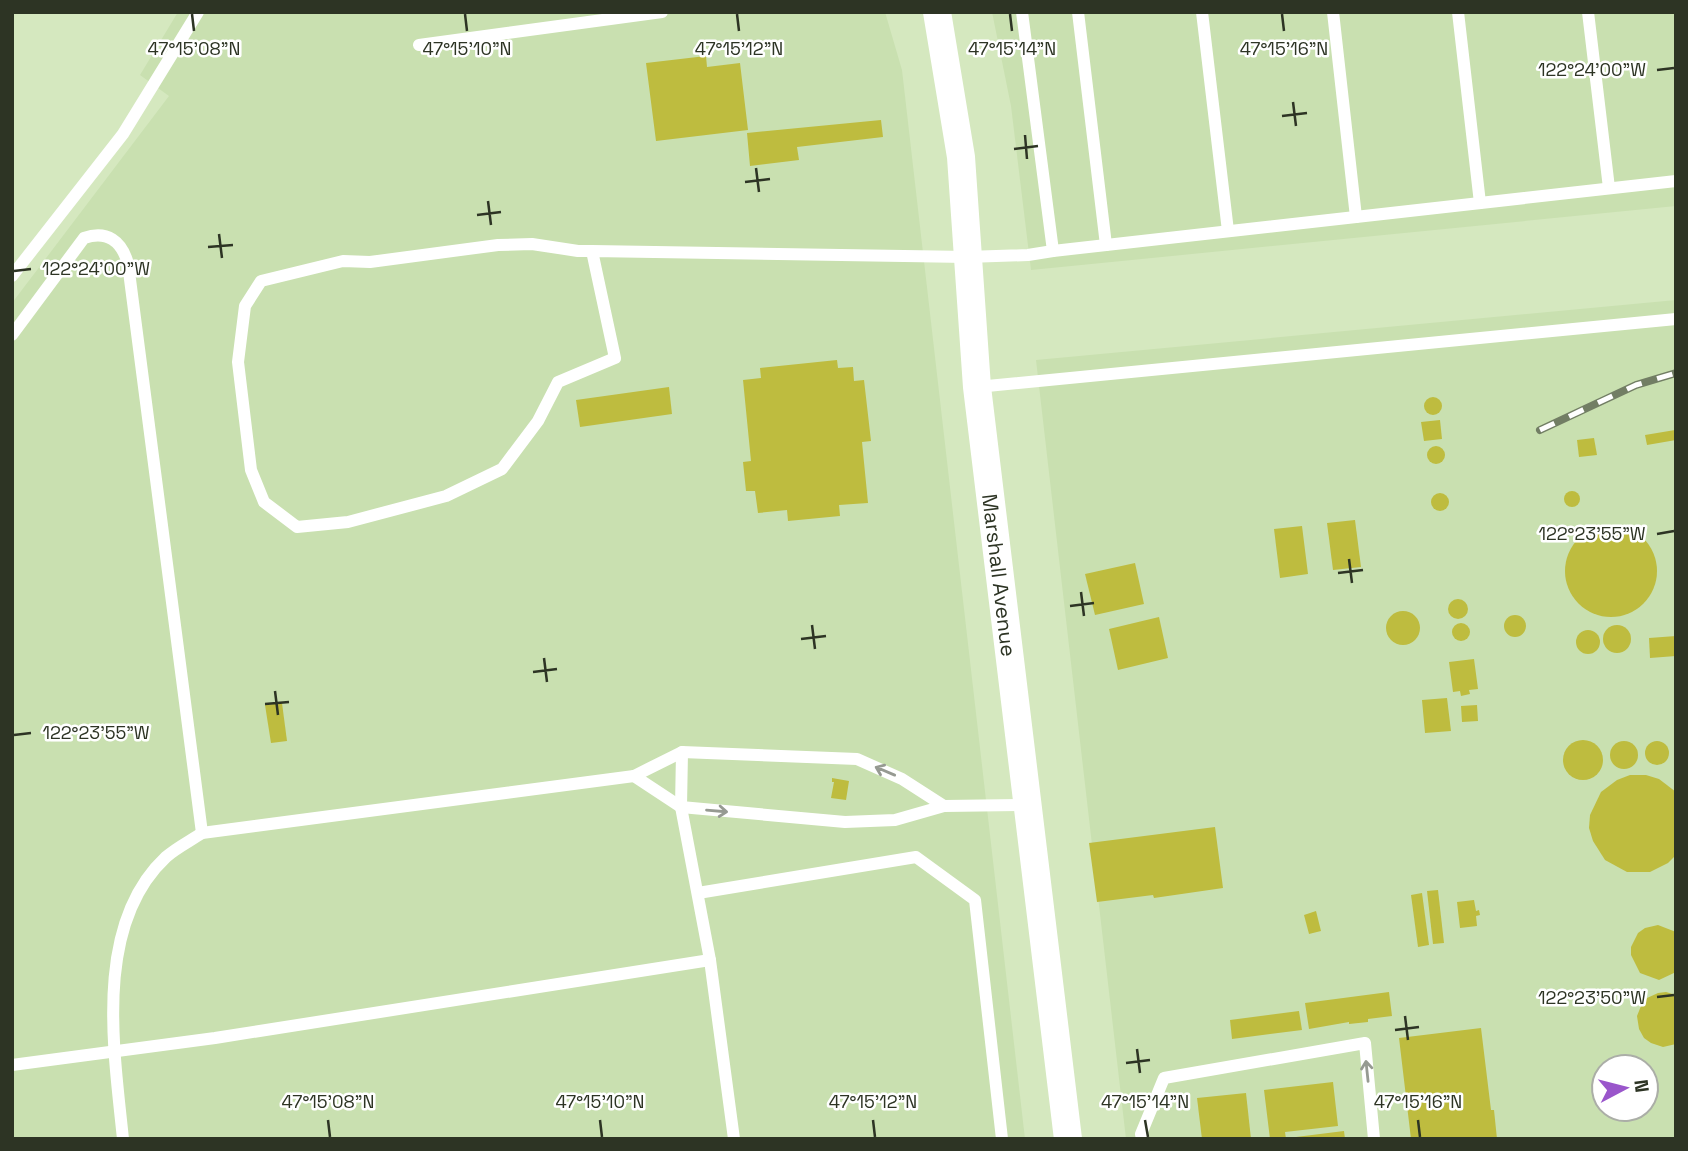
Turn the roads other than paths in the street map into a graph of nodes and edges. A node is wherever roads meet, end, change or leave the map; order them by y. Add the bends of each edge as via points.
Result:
1 (198, 12) edge
2 (663, 12) edge
3 (937, 12) edge
4 (1022, 12) edge
5 (1078, 12) edge
6 (1202, 12) edge
7 (1333, 12) edge
8 (1458, 12) edge
9 (1588, 12) edge
10 (419, 45) dead end
11 (1676, 181) edge
12 (1608, 188) junction
13 (1480, 203) junction
14 (1356, 217) junction
15 (1228, 231) junction
16 (1106, 245) junction
17 (592, 250) junction
18 (1053, 251) junction
19 (967, 257) junction
20 (12, 276) edge
21 (1676, 320) edge
22 (12, 335) edge
23 (977, 387) junction
24 (682, 752) junction
25 (634, 776) junction
26 (1028, 805) junction
27 (944, 806) junction
28 (681, 807) junction
29 (202, 834) junction
30 (698, 893) junction
31 (710, 960) junction
32 (114, 1051) junction
33 (12, 1065) edge
34 (123, 1139) edge
35 (734, 1139) edge
36 (1002, 1139) edge
37 (1068, 1139) edge
38 (1142, 1139) edge
39 (1374, 1139) edge

1 - 20 lane via 123,134
2 - 10 lane
3 - 19 street, Marshall Avenue via 961,158
4 - 18 lane
5 - 16 lane
6 - 15 lane
7 - 14 lane
8 - 13 lane
9 - 12 lane
11 - 12 lane
12 - 13 lane
13 - 14 lane
14 - 15 lane
15 - 16 lane
16 - 18 lane
17 - 17 lane via 498,245 370,262 343,261 261,281 245,306 238,362 251,470 264,502 297,527 348,522 446,496 502,469 538,421 558,382 615,358
17 - 19 lane
18 - 19 lane
19 - 23 street, Marshall Avenue
21 - 23 lane
22 - 29 lane via 84,238 96,234 113,239 125,251
23 - 26 street, Marshall Avenue
24 - 25 lane
27 -> 24 lane via 902,779 857,759
24 - 28 lane
25 - 28 lane
25 - 29 lane
26 - 27 lane
26 - 37 street, Marshall Avenue
28 -> 27 lane via 845,822 895,820
28 - 30 lane
29 - 32 lane via 167,856 132,906 118,944
30 - 31 lane
30 - 36 lane via 916,857 975,900
31 - 32 lane
31 - 35 lane
32 - 33 lane
32 - 34 lane
39 -> 38 lane via 1365,1043 1164,1078

